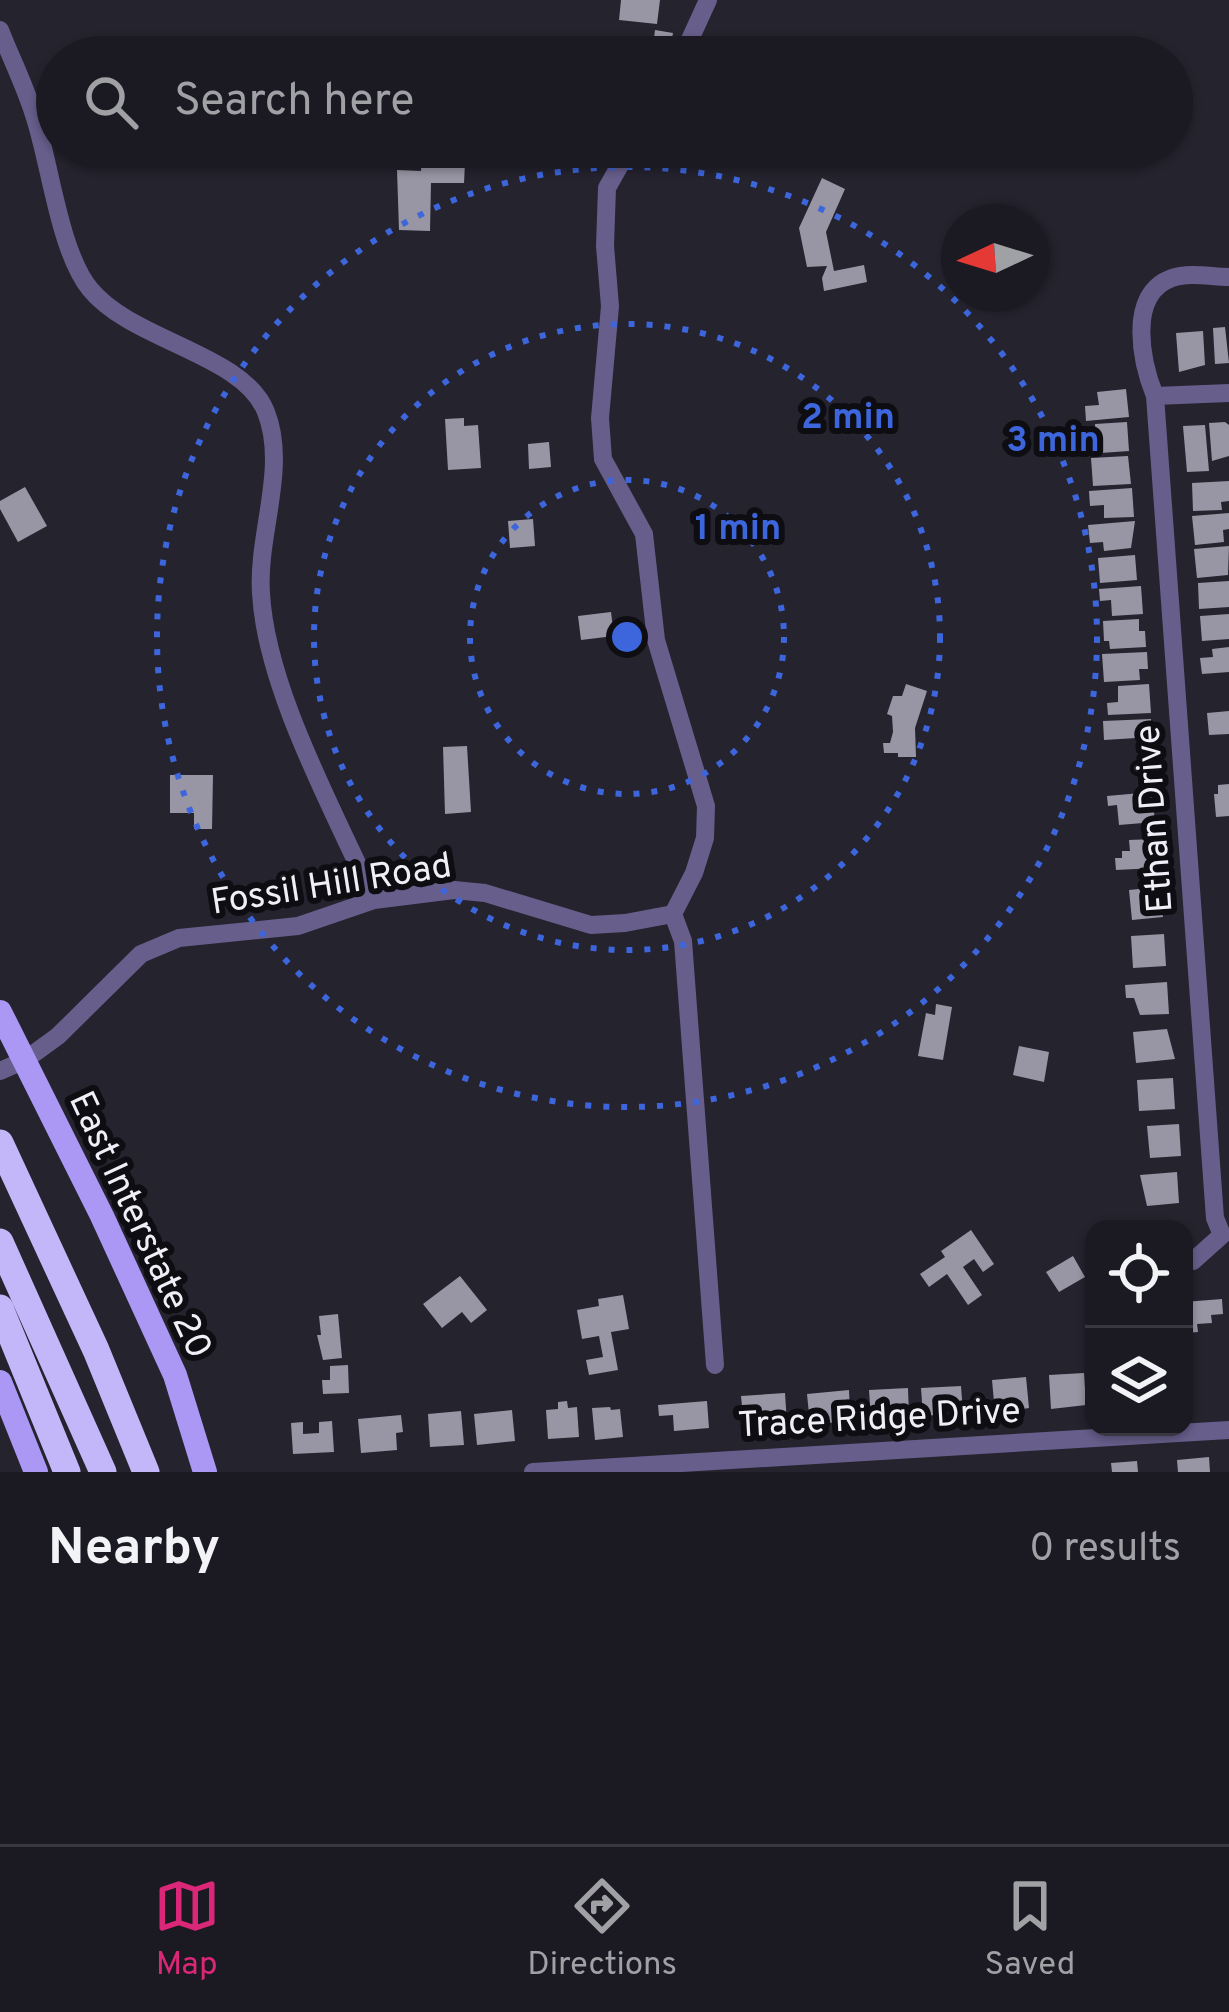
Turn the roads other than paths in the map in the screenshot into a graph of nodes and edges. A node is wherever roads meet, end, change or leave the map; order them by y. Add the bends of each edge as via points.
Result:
1 (708, 0) edge
2 (0, 30) edge
3 (692, 36) edge
4 (36, 123) edge
5 (47, 168) edge
6 (619, 168) edge
7 (1229, 277) edge
8 (1229, 392) edge
9 (1155, 396) junction
10 (374, 900) junction
11 (673, 914) junction
12 (0, 1012) edge
13 (25, 1060) junction
14 (0, 1071) edge
15 (0, 1143) edge
16 (1225, 1238) edge
17 (0, 1242) edge
18 (1193, 1260) edge
19 (0, 1308) edge
20 (715, 1365) dead end
21 (0, 1382) edge
22 (1229, 1430) edge
23 (723, 1465) edge
24 (36, 1472) edge
25 (67, 1472) edge
26 (103, 1472) edge
27 (146, 1472) edge
28 (205, 1472) edge
29 (533, 1472) edge

1 - 3 street
2 - 4 street
5 - 10 street via 88,288 131,323 237,374 266,410 274,462 262,539 268,642
6 - 11 street via 608,188 603,458 644,534 656,640 706,806 705,838
7 - 9 street, Ethan Drive via 1173,277 1158,285 1139,337
8 - 9 street
9 - 16 street, Ethan Drive via 1215,1218
10 - 11 street, Fossil Hill Road via 485,893 591,925
10 - 13 street, Fossil Hill Road via 298,926 161,944
11 - 20 street via 683,941
12 - 13 main road, East Interstate 20
13 - 14 street, Fossil Hill Road
13 - 28 main road, East Interstate 20 via 175,1375
15 - 27 highway
16 - 18 street
17 - 26 highway
19 - 25 highway
21 - 24 main road
22 - 23 street, Trace Ridge Drive
23 - 29 street, Trace Ridge Drive

